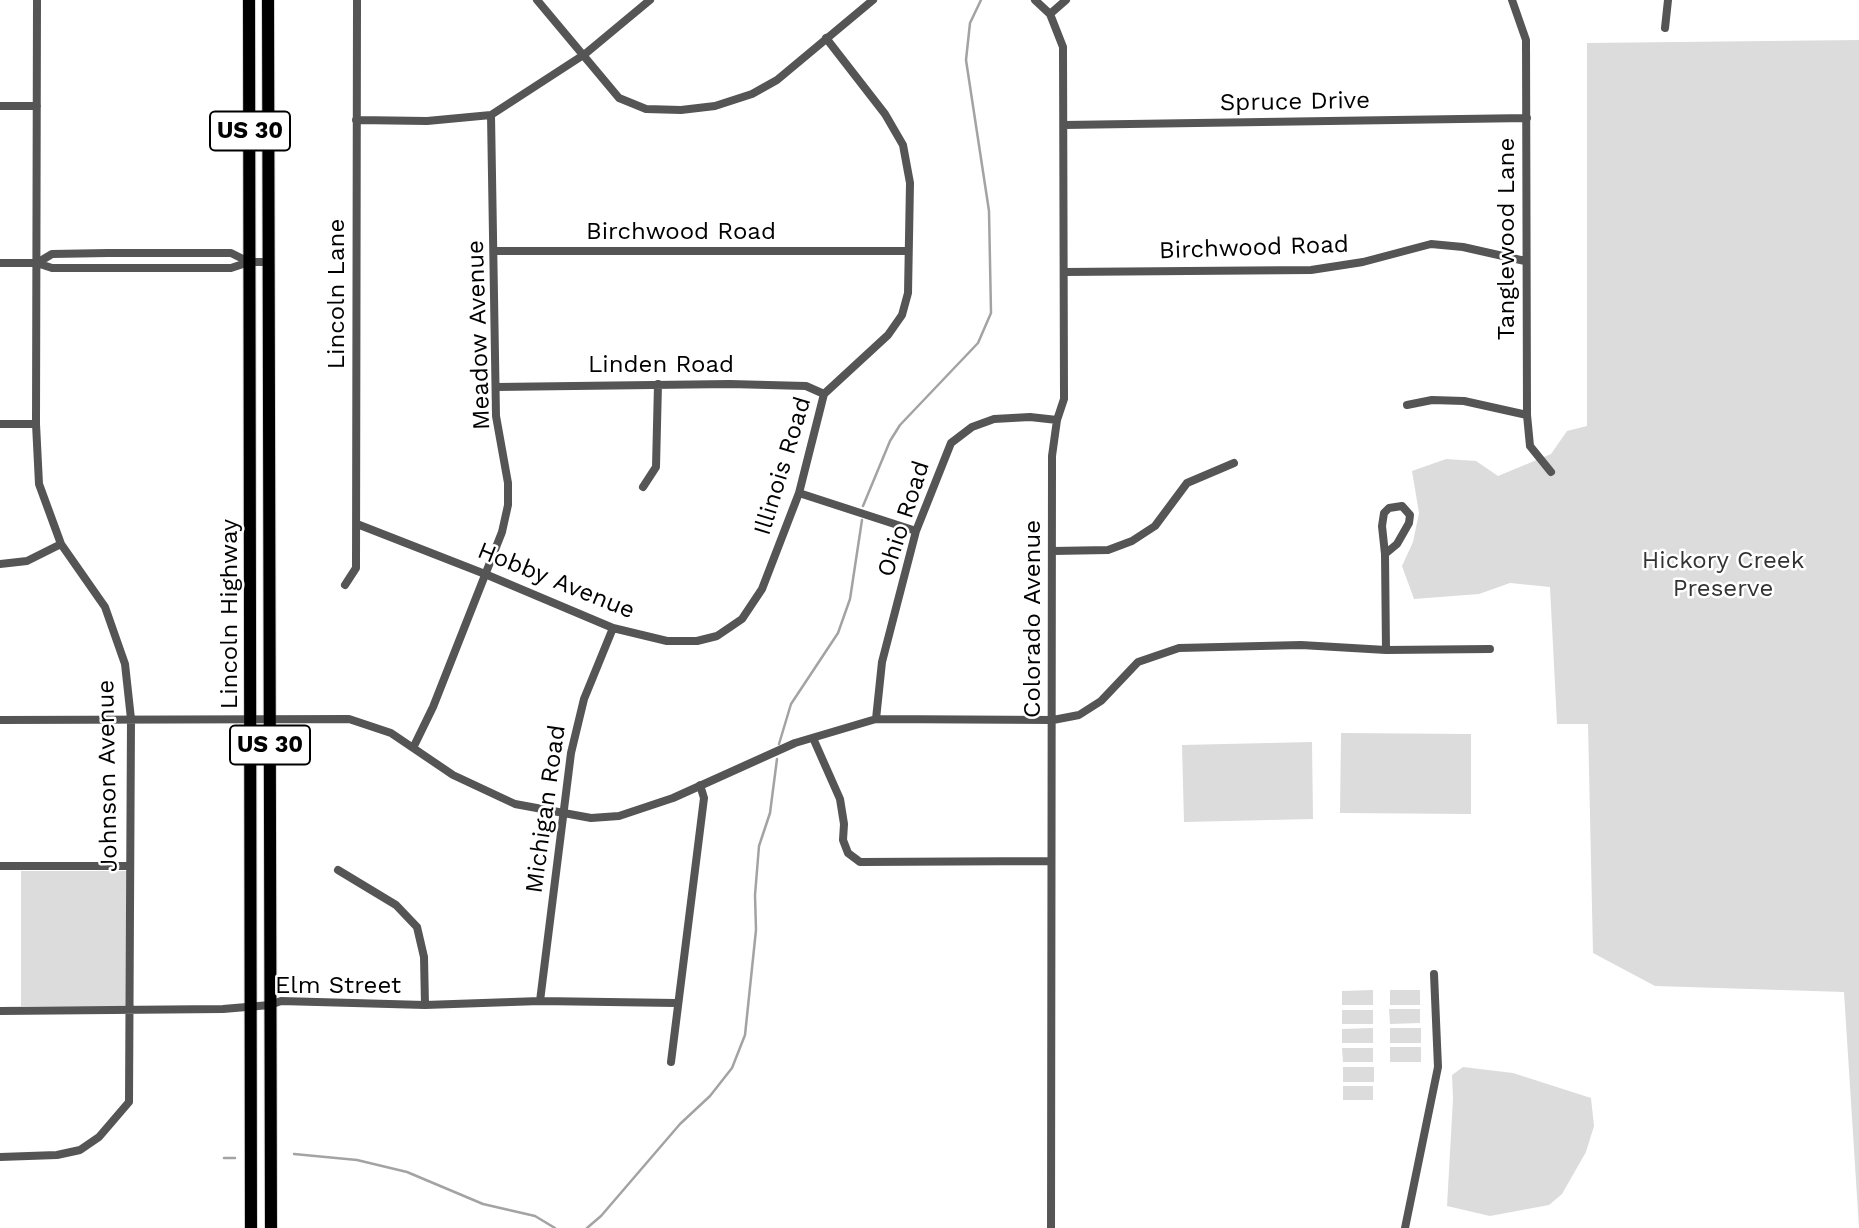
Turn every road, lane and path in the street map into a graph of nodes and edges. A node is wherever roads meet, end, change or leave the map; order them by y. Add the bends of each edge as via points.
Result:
1 (37, 0) edge
2 (249, 0) edge
3 (268, 0) edge
4 (357, 0) edge
5 (537, 0) edge
6 (650, 0) edge
7 (873, 0) edge
8 (1035, 0) edge
9 (1066, 0) edge
10 (1512, 0) edge
11 (1668, 0) edge
12 (1050, 14) junction
13 (1665, 28) dead end
14 (826, 38) junction
15 (585, 54) junction
16 (0, 106) edge
17 (37, 106) junction
18 (491, 115) junction
19 (1527, 118) junction
20 (356, 120) junction
21 (1064, 125) junction
22 (496, 251) junction
23 (908, 251) junction
24 (1525, 261) junction
25 (249, 262) junction
26 (268, 262) junction
27 (0, 263) edge
28 (37, 263) junction
29 (1064, 272) junction
30 (658, 384) junction
31 (496, 387) junction
32 (824, 394) junction
33 (1407, 405) dead end
34 (1527, 415) junction
35 (1056, 420) junction
36 (0, 424) edge
37 (36, 424) junction
38 (1234, 463) dead end
39 (1551, 472) dead end
40 (643, 487) dead end
41 (799, 493) junction
42 (356, 524) junction
43 (916, 531) junction
44 (61, 544) junction
45 (1052, 551) junction
46 (1385, 554) junction
47 (0, 564) edge
48 (485, 573) junction
49 (345, 585) dead end
50 (742, 619) joint
51 (613, 628) junction
52 (1490, 649) dead end
53 (1386, 650) junction
54 (252, 718) junction
55 (270, 718) junction
56 (131, 719) junction
57 (876, 719) junction
58 (0, 720) edge
59 (1053, 720) junction
60 (813, 738) junction
61 (414, 746) junction
62 (700, 785) junction
63 (563, 814) junction
64 (1050, 861) junction
65 (0, 866) edge
66 (130, 866) junction
67 (338, 870) dead end
68 (1434, 974) dead end
69 (540, 1001) junction
70 (676, 1003) junction
71 (270, 1005) junction
72 (425, 1005) junction
73 (250, 1007) junction
74 (129, 1008) junction
75 (0, 1011) edge
76 (671, 1062) dead end
77 (0, 1157) edge
78 (251, 1228) edge
79 (271, 1228) edge
80 (1051, 1228) edge
81 (1405, 1228) edge

1 - 17 street, Johnson Avenue
2 - 25 main road, Lincoln Highway / US 30
3 - 26 main road, Lincoln Highway / US 30
4 - 20 street, Lincoln Lane
5 - 15 street
6 - 15 street
7 - 14 street
8 - 12 street
9 - 12 street
10 - 19 street, Tanglewood Lane via 1526,40
11 - 13 street
12 - 21 street, Colorado Avenue via 1063,47
14 - 15 street via 752,94 715,106 681,110 646,108 619,98
14 - 23 street, Illinois Road via 903,145 910,183
15 - 18 street
16 - 17 street
17 - 28 street, Johnson Avenue
18 - 20 street via 427,121
18 - 22 street, Meadow Avenue
19 - 21 street, Spruce Drive
19 - 24 street, Tanglewood Lane
20 - 42 street, Lincoln Lane
21 - 29 street, Colorado Avenue
22 - 23 street, Birchwood Road
22 - 31 street, Meadow Avenue
23 - 32 street, Illinois Road via 908,293 902,315 888,335
24 - 29 street, Birchwood Road via 1431,244 1311,270
24 - 34 street, Tanglewood Lane
25 - 26 street
25 - 28 street via 231,268 52,268
25 - 28 street via 231,253 108,253 52,254
25 - 54 main road, Lincoln Highway / US 30
26 - 55 main road, Lincoln Highway / US 30
27 - 28 street
28 - 37 street, Johnson Avenue
29 - 35 street, Colorado Avenue via 1065,400
30 - 31 street, Linden Road
30 - 32 street, Linden Road via 806,386
30 - 40 street via 656,467
31 - 48 street, Meadow Avenue via 508,505
32 - 41 street, Illinois Road
33 - 34 street via 1464,401
34 - 39 street, Tanglewood Lane via 1530,446
35 - 43 street, Ohio Road via 994,419 972,427 951,443
35 - 45 street, Colorado Avenue
36 - 37 street
37 - 44 street, Johnson Avenue via 39,484
38 - 45 street via 1186,483 1155,526 1132,541 1108,550
41 - 43 street
41 - 50 street, Illinois Road via 762,590
42 - 48 street, Hobby Avenue
42 - 49 street, Lincoln Lane via 356,568
43 - 57 street, Ohio Road via 881,662
44 - 47 street via 27,561
44 - 56 street, Johnson Avenue via 105,607 125,664
45 - 59 street, Colorado Avenue
46 - 46 street via 1409,523 1410,515 1402,506 1384,513
46 - 53 street
48 - 51 street, Hobby Avenue
48 - 61 street, Meadow Avenue
50 - 51 street, Hobby Avenue via 717,636 697,641 667,641
51 - 63 street, Michigan Road via 579,715
52 - 53 street
53 - 59 street via 1301,645 1180,648 1138,663 1101,701 1079,715
54 - 55 street
54 - 56 street
54 - 73 main road, Lincoln Highway / US 30
55 - 61 street via 349,719 378,727
55 - 71 main road, Lincoln Highway / US 30
56 - 58 street
56 - 66 street, Johnson Avenue
57 - 59 street
57 - 60 street
59 - 64 street, Colorado Avenue
60 - 62 street
60 - 64 street via 840,799 842,841 860,862
61 - 63 street via 453,775 500,798
62 - 63 street via 619,816
62 - 70 street via 704,798
63 - 69 street, Michigan Road
64 - 80 street, Colorado Avenue
65 - 66 street
66 - 74 street, Johnson Avenue
67 - 72 street via 396,905 417,927 424,957
68 - 81 street via 1438,1067
69 - 70 street, Elm Street
69 - 72 street, Elm Street
70 - 76 street
71 - 72 street, Elm Street via 281,1001
71 - 73 street, Elm Street
71 - 79 main road, Lincoln Highway / US 30
73 - 74 street, Elm Street
73 - 78 main road, Lincoln Highway / US 30
74 - 75 street, Elm Street
74 - 77 street, Johnson Avenue via 129,1102 99,1137 80,1150 57,1155

